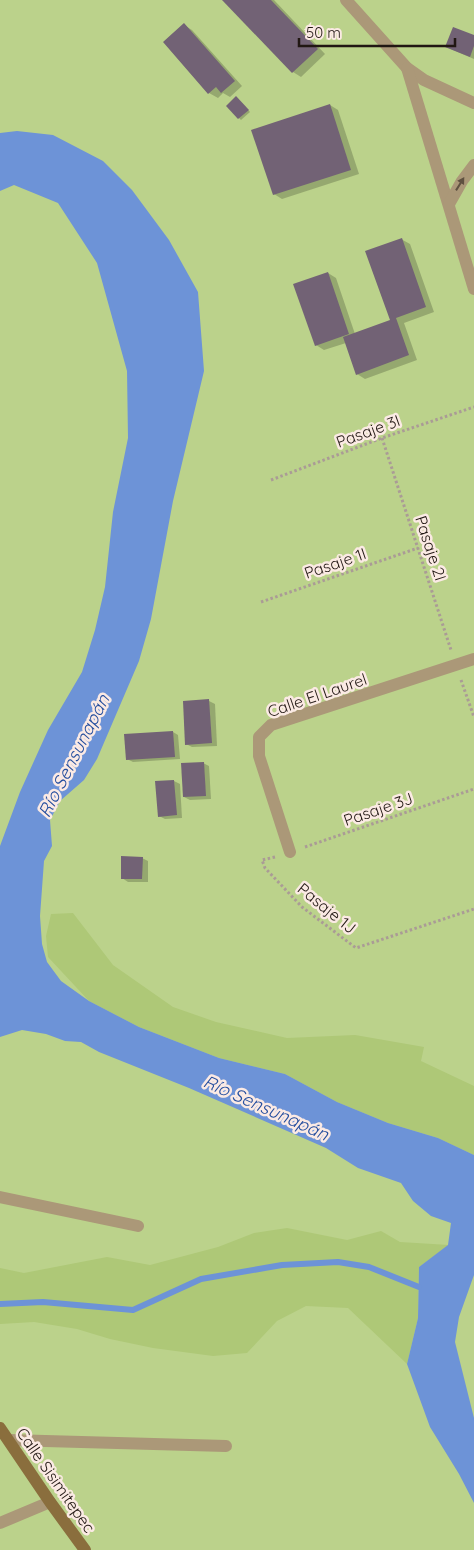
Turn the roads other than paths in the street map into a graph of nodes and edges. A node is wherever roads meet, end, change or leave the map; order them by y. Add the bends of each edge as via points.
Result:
1 (346, 0) edge
2 (407, 68) junction
3 (474, 103) edge
4 (474, 165) edge
5 (448, 204) junction
6 (474, 288) edge
7 (474, 659) edge
8 (290, 852) road end
9 (0, 1197) edge
10 (138, 1226) dead end
11 (0, 1428) edge
12 (9, 1440) junction
13 (226, 1446) dead end
14 (50, 1502) junction
15 (0, 1523) edge
16 (85, 1550) edge

1 - 2 street
2 - 3 street via 424,80
2 - 5 street
5 -> 4 street
5 - 6 street
7 - 8 street, Calle El Laurel via 271,725 259,737 259,756
9 - 10 street
11 - 12 street, Calle Sisimitepec
12 - 13 street
12 - 14 street, Calle Sisimitepec
14 - 15 street
14 - 16 street, Calle Sisimitepec

